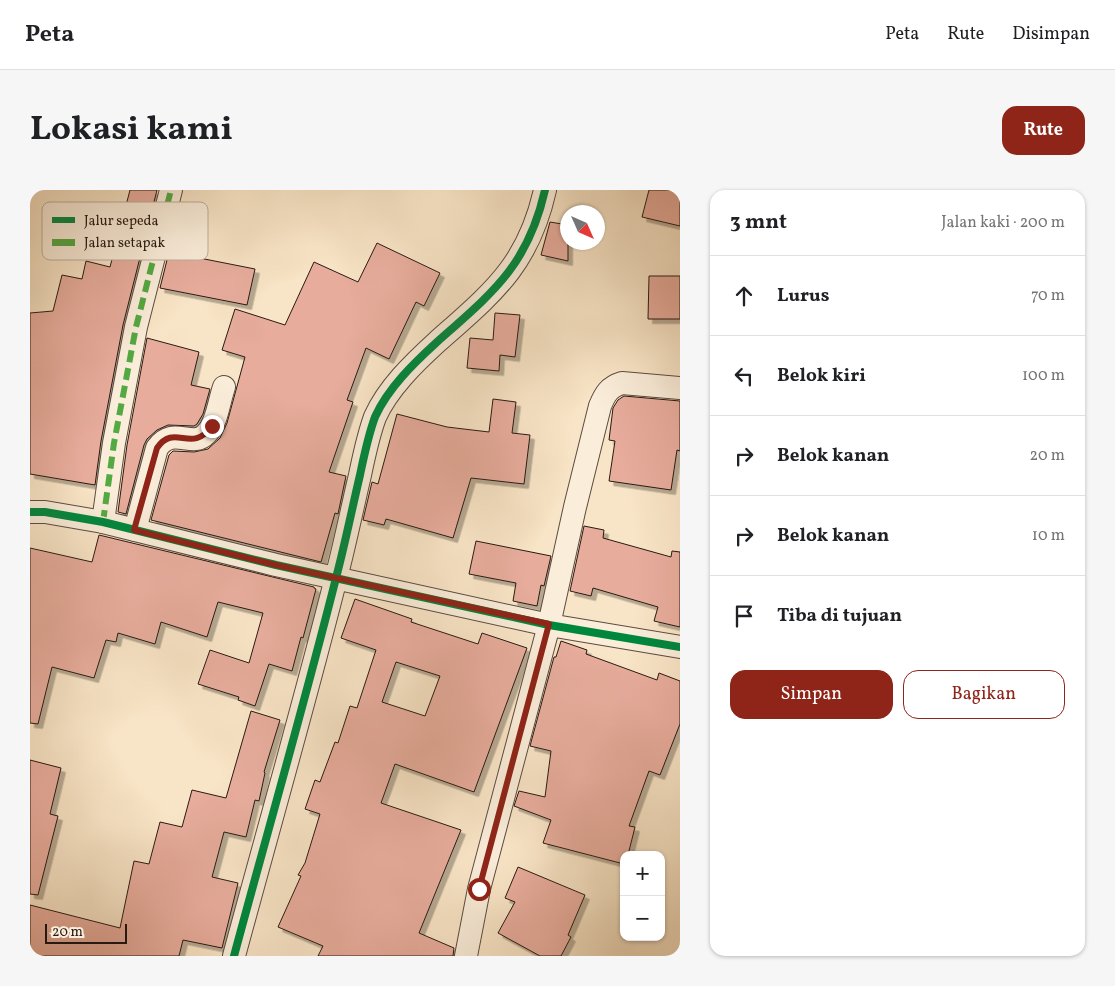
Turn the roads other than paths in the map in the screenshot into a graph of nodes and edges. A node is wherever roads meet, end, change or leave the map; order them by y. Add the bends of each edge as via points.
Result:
1 (545, 190) edge
2 (153, 260) edge
3 (224, 387) dead end
4 (680, 388) edge
5 (30, 512) edge
6 (103, 522) junction
7 (134, 530) junction
8 (336, 577) junction
9 (549, 624) junction
10 (680, 647) edge
11 (234, 956) edge
12 (466, 956) edge

1 - 8 street via 535,226 512,270 410,368 388,394 376,416
2 - 6 street via 136,327
3 - 7 street via 206,435 200,438 170,437 157,448
4 - 9 street via 622,383 606,393 575,506
5 - 6 street
6 - 7 street
7 - 8 street
8 - 9 street
8 - 11 street
9 - 10 street
9 - 12 street via 482,879

